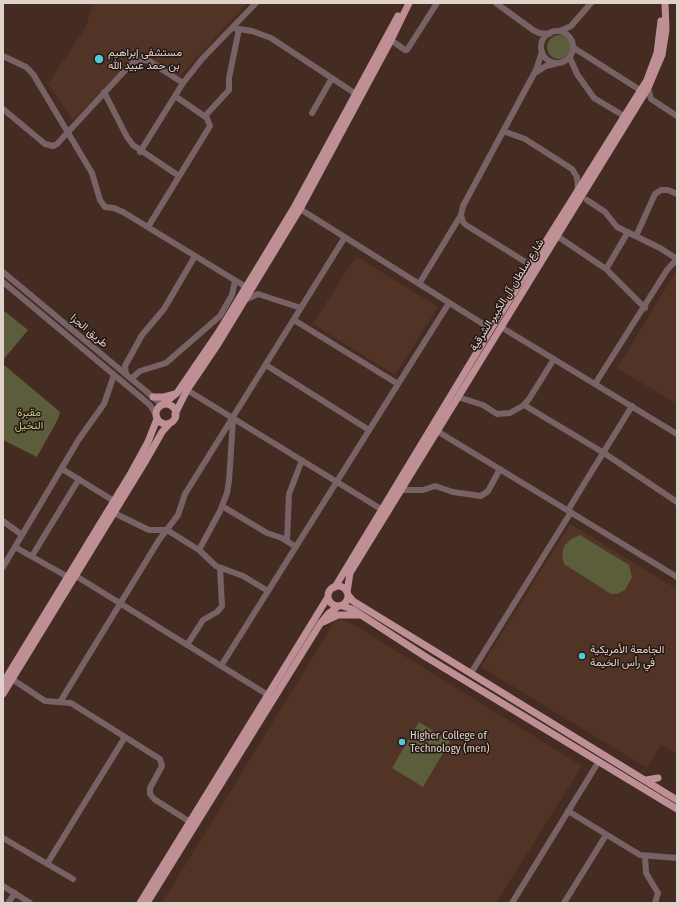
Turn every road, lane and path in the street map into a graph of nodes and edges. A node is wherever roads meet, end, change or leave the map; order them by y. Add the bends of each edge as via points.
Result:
1 (256, 3) edge
2 (404, 3) edge
3 (409, 3) edge
4 (437, 3) edge
5 (496, 3) edge
6 (591, 3) edge
7 (660, 3) edge
8 (665, 3) edge
9 (575, 22) junction
10 (232, 28) junction
11 (239, 29) junction
12 (533, 30) junction
13 (558, 31) junction
14 (549, 34) junction
15 (391, 40) junction
16 (541, 44) junction
17 (573, 45) junction
18 (542, 52) junction
19 (3, 56) edge
20 (570, 58) junction
21 (556, 64) junction
22 (532, 77) junction
23 (332, 78) junction
24 (183, 83) junction
25 (648, 88) junction
26 (640, 90) junction
27 (104, 92) junction
28 (356, 94) junction
29 (175, 96) junction
30 (651, 99) junction
31 (640, 102) junction
32 (3, 109) edge
33 (312, 113) dead end
34 (205, 116) junction
35 (624, 116) junction
36 (677, 116) edge
37 (68, 132) junction
38 (503, 132) junction
39 (140, 152) junction
40 (179, 176) junction
41 (578, 190) junction
42 (677, 194) edge
43 (587, 200) dead end
44 (300, 209) junction
45 (461, 215) junction
46 (148, 227) junction
47 (628, 232) junction
48 (557, 236) junction
49 (636, 236) junction
50 (345, 237) junction
51 (194, 256) junction
52 (677, 259) edge
53 (532, 266) junction
54 (606, 269) junction
55 (3, 272) edge
56 (235, 281) junction
57 (3, 282) edge
58 (254, 284) junction
59 (419, 284) junction
60 (246, 287) junction
61 (258, 294) junction
62 (245, 300) junction
63 (449, 302) junction
64 (30, 305) junction
65 (301, 308) junction
66 (644, 308) junction
67 (294, 320) junction
68 (63, 322) junction
69 (501, 326) junction
70 (492, 329) junction
71 (554, 359) junction
72 (266, 365) junction
73 (125, 366) junction
74 (117, 368) junction
75 (114, 375) junction
76 (126, 375) junction
77 (131, 380) junction
78 (398, 384) junction
79 (596, 384) junction
80 (187, 390) junction
81 (177, 393) junction
82 (153, 397) junction
83 (458, 397) junction
84 (524, 405) junction
85 (162, 406) junction
86 (632, 406) junction
87 (175, 414) junction
88 (156, 417) junction
89 (233, 418) junction
90 (170, 423) junction
91 (370, 430) junction
92 (437, 431) junction
93 (676, 431) edge
94 (604, 453) junction
95 (302, 460) junction
96 (62, 469) junction
97 (500, 469) junction
98 (79, 479) junction
99 (337, 482) junction
100 (400, 490) junction
101 (551, 500) junction
102 (114, 501) junction
103 (677, 502) edge
104 (222, 506) junction
105 (381, 509) junction
106 (569, 511) junction
107 (114, 513) junction
108 (566, 519) junction
109 (3, 522) edge
110 (596, 528) junction
111 (167, 530) junction
112 (22, 535) junction
113 (287, 541) junction
114 (15, 547) junction
115 (296, 547) junction
116 (199, 550) junction
117 (32, 556) junction
118 (3, 567) edge
119 (220, 568) junction
120 (76, 576) junction
121 (68, 577) junction
122 (677, 577) edge
123 (335, 587) junction
124 (268, 592) junction
125 (347, 594) junction
126 (328, 597) junction
127 (120, 603) junction
128 (340, 606) junction
129 (360, 615) junction
130 (320, 624) junction
131 (187, 645) junction
132 (222, 666) junction
133 (471, 674) junction
134 (12, 679) junction
135 (3, 683) edge
136 (3, 694) edge
137 (268, 695) junction
138 (60, 702) junction
139 (125, 737) junction
140 (599, 761) junction
141 (658, 778) dead end
142 (646, 780) junction
143 (677, 800) edge
144 (677, 809) edge
145 (568, 811) junction
146 (190, 822) junction
147 (606, 835) junction
148 (3, 838) edge
149 (645, 856) junction
150 (677, 858) edge
151 (47, 864) junction
152 (73, 878) dead end
153 (3, 886) edge
154 (15, 893) junction
155 (8, 903) edge
156 (30, 903) edge
157 (140, 903) edge
158 (147, 903) edge
159 (512, 903) edge
160 (564, 903) edge
161 (655, 903) edge

1 - 10 street
2 - 28 main road
3 - 15 main road
4 - 15 street via 407,50
5 - 12 street
6 - 9 street
7 - 26 main road, شارع سلطان آل الكبير الشرقية via 661,29 657,53 647,80
8 - 25 main road, شارع سلطان آل الكبير الشرقية via 666,30 662,55
9 - 13 street
9 - 17 street
10 - 11 street
10 - 24 street
11 - 23 street via 271,38
11 - 34 street via 229,90
12 - 14 street
12 - 16 street
13 - 14 street
13 - 17 street via 564,33
14 - 16 street
15 - 44 main road
16 - 18 street
17 - 20 street
17 - 26 street
18 - 21 street via 550,62
18 - 22 street
19 - 37 street via 29,70
20 - 21 street
20 - 35 street via 577,74 594,98
21 - 22 street via 541,68
22 - 38 street
23 - 28 street
23 - 33 street
24 - 27 street via 149,61 138,59
24 - 29 street
25 - 30 street
25 - 31 main road, شارع سلطان آل الكبير الشرقية
26 - 35 main road, شارع سلطان آل الكبير الشرقية
27 - 37 street
27 - 39 street via 127,137
28 - 60 main road via 295,206
29 - 34 street
29 - 39 street
30 - 31 street
30 - 36 street
31 - 48 main road, شارع سلطان آل الكبير الشرقية
32 - 37 street via 49,146 57,144
34 - 40 street via 209,120 210,129
35 - 41 main road, شارع سلطان آل الكبير الشرقية
37 - 46 street via 92,173 100,200 105,207 118,209
38 - 41 street via 525,139 572,169 577,177
38 - 45 street via 463,206
39 - 40 street
40 - 46 street
41 - 53 main road, شارع سلطان آل الكبير الشرقية
42 - 49 street via 661,190 655,194
43 - 47 street via 605,212 617,227
44 - 50 street
44 - 58 main road
45 - 53 street via 466,225
45 - 59 street
46 - 51 street
47 - 49 street
47 - 54 street
48 - 54 street
48 - 69 main road, شارع سلطان آل الكبير الشرقية
49 - 52 street
50 - 59 street
50 - 65 street
51 - 56 street
51 - 73 street via 164,309 146,329
52 - 66 street via 667,270
53 - 70 main road, شارع سلطان آل الكبير الشرقية
54 - 66 street
55 - 68 street, طريق الجزا
56 - 60 street
56 - 77 street via 232,295 220,316 166,363 140,371
57 - 64 street, طريق الجزا
58 - 61 street
58 - 62 main road
59 - 63 street
60 - 81 main road
61 - 62 street
61 - 65 street
62 - 80 main road
63 - 70 street
63 - 78 street
64 - 68 street via 59,327 63,328
64 - 75 street, طريق الجزا
65 - 67 street
66 - 79 street
67 - 72 street
67 - 78 street
68 - 74 street, طريق الجزا
69 - 71 street
69 - 83 main road, شارع سلطان آل الكبير الشرقية
70 - 105 main road, شارع سلطان آل الكبير الشرقية
71 - 79 street
71 - 84 street
72 - 89 street
72 - 91 street
73 - 74 street
73 - 76 street
74 - 76 street, طريق الجزا
75 - 88 street, طريق الجزا via 150,405
75 - 96 street via 104,404 79,439
76 - 77 street, طريق الجزا
77 - 82 street, طريق الجزا
78 - 91 street
79 - 86 street
80 - 87 main road
80 - 89 street
81 - 82 main road
81 - 85 main road
82 - 85 street, طريق الجزا
83 - 84 street via 483,405 497,414 510,413
83 - 92 main road, شارع سلطان آل الكبير الشرقية
84 - 94 street
85 - 87 main road via 172,407
85 - 88 main road via 157,409
86 - 93 street
86 - 94 street
87 - 90 main road
88 - 90 main road via 163,424
88 - 102 main road via 148,442
89 - 95 street
89 - 104 street via 229,481
89 - 111 street via 185,494 178,515
90 - 107 main road via 162,432
91 - 99 street
92 - 97 street
92 - 100 main road, شارع سلطان آل الكبير الشرقية
94 - 103 street
94 - 106 street
95 - 99 street
95 - 113 street via 288,494
96 - 98 street
96 - 112 street
97 - 100 street via 488,491 481,496 435,486 423,490
97 - 101 street
98 - 102 street
98 - 117 street
99 - 105 street
99 - 115 street
100 - 125 main road, شارع سلطان آل الكبير الشرقية via 350,573
101 - 106 street
101 - 108 street via 565,512
102 - 121 main road
104 - 113 street via 267,533
104 - 116 street
105 - 123 main road, شارع سلطان آل الكبير الشرقية
106 - 108 street
106 - 110 street
107 - 111 street via 149,530
107 - 120 main road
108 - 110 street via 576,519
108 - 133 street
109 - 112 street
110 - 122 street
111 - 116 street
111 - 127 street
112 - 114 street
113 - 115 street
114 - 117 street
114 - 118 street
115 - 124 street
116 - 119 street
117 - 121 street
119 - 124 street via 243,576
119 - 131 street via 222,606 217,612 202,620
120 - 127 street
120 - 134 main road
121 - 135 main road
123 - 125 main road via 342,587
123 - 126 main road via 330,590
124 - 132 street
125 - 128 main road via 346,601
125 - 133 main road via 353,601
126 - 128 main road via 330,603
126 - 137 main road
127 - 131 street
127 - 138 street
128 - 129 main road
128 - 130 main road via 329,613
129 - 130 main road via 338,615
129 - 140 main road
130 - 158 main road
131 - 132 street
132 - 137 street
133 - 142 main road
134 - 136 main road
134 - 138 street via 45,701
137 - 146 main road
138 - 139 street via 71,703
139 - 146 street via 160,759 162,763 150,788 152,797
139 - 151 street
140 - 144 main road
140 - 145 street
141 - 142 main road
142 - 143 main road
145 - 147 street
145 - 159 street
146 - 157 main road
147 - 149 street
147 - 160 street
148 - 151 street
149 - 150 street
149 - 161 street via 646,873 658,893
151 - 152 street
153 - 154 street
154 - 155 street
154 - 156 street

